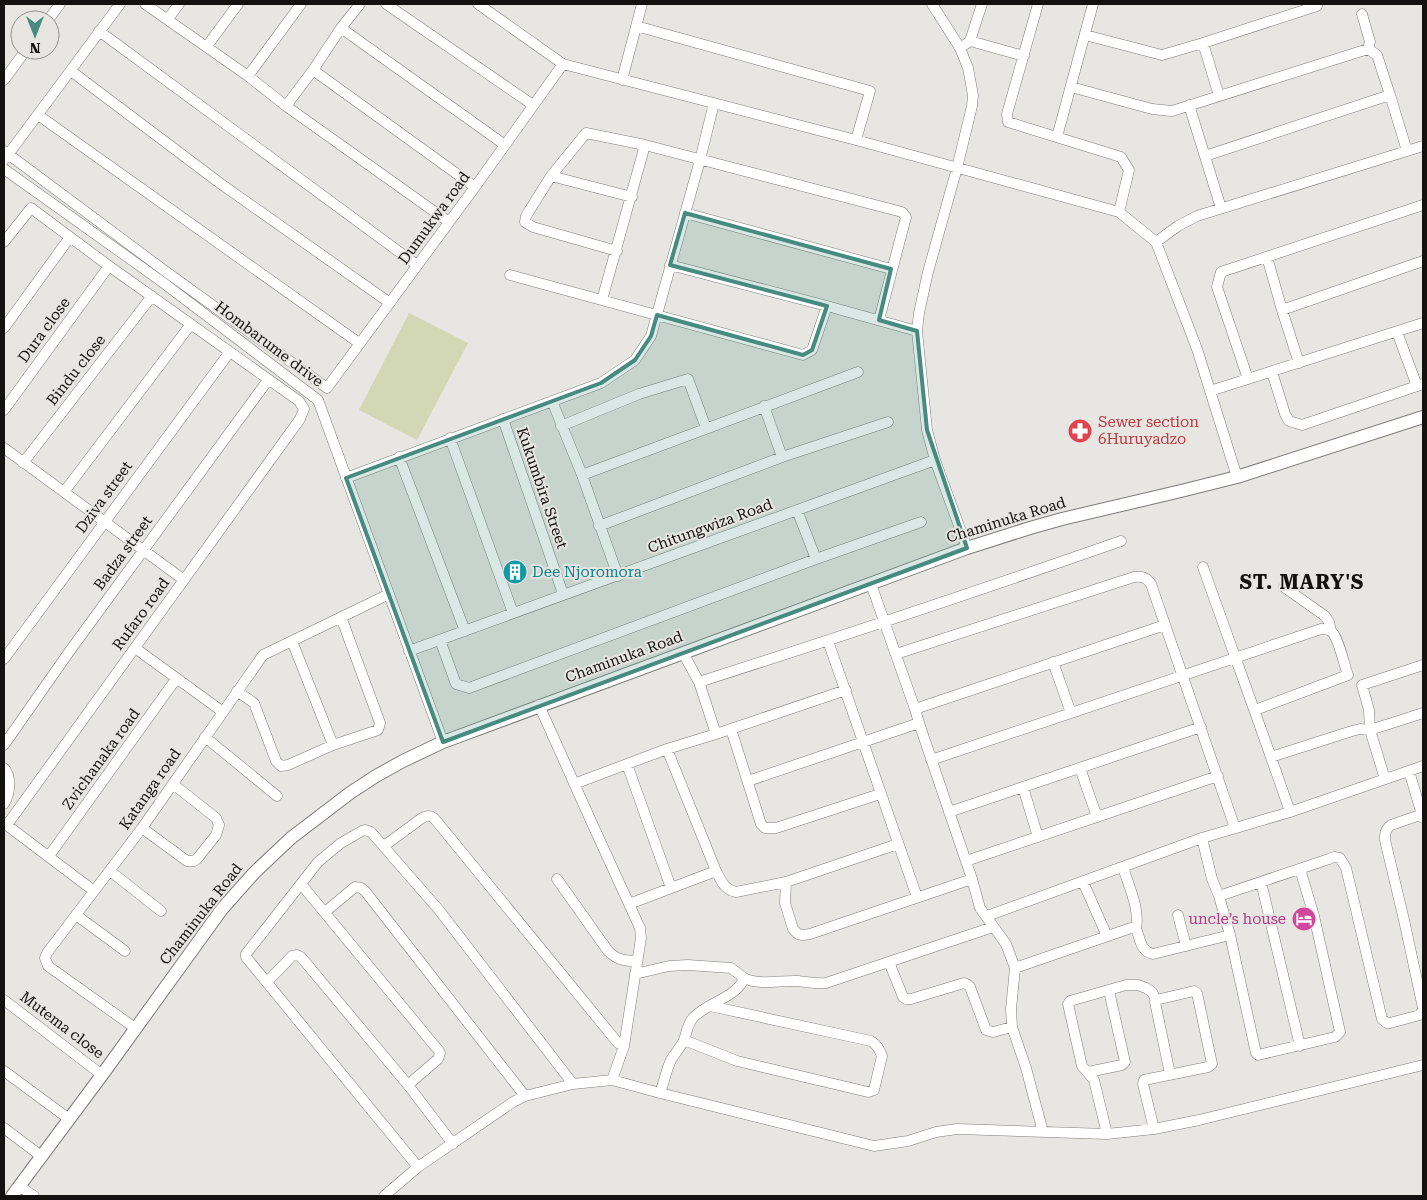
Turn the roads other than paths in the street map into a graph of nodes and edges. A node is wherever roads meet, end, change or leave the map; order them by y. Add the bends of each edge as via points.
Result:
1 (120, 4) edge
2 (145, 4) edge
3 (179, 4) edge
4 (238, 4) edge
5 (301, 4) edge
6 (360, 4) edge
7 (386, 4) edge
8 (478, 4) edge
9 (642, 4) edge
10 (932, 4) edge
11 (982, 4) edge
12 (1038, 4) edge
13 (1093, 4) edge
14 (1317, 4) edge
15 (1362, 14) dead end
16 (168, 19) junction
17 (636, 26) junction
18 (341, 28) junction
19 (99, 31) junction
20 (1085, 35) junction
21 (970, 41) junction
22 (1204, 43) junction
23 (206, 46) junction
24 (960, 48) junction
25 (1368, 49) junction
26 (1024, 56) junction
27 (19, 60) edge
28 (563, 64) junction
29 (313, 70) junction
30 (71, 71) junction
31 (248, 76) junction
32 (4, 80) edge
33 (622, 80) junction
34 (1071, 87) junction
35 (1390, 95) junction
36 (1219, 96) junction
37 (714, 103) junction
38 (533, 105) junction
39 (1189, 105) junction
40 (286, 106) junction
41 (38, 115) junction
42 (1057, 137) junction
43 (856, 140) junction
44 (505, 145) junction
45 (645, 145) junction
46 (1423, 146) edge
47 (1407, 151) junction
48 (5, 155) edge
49 (1205, 156) junction
50 (700, 160) junction
51 (957, 168) junction
52 (4, 170) edge
53 (551, 176) junction
54 (475, 187) junction
55 (632, 197) junction
56 (1423, 205) edge
57 (1221, 208) junction
58 (1119, 212) junction
59 (685, 213) junction
60 (449, 222) junction
61 (70, 237) junction
62 (4, 242) edge
63 (1156, 242) junction
64 (617, 250) junction
65 (1267, 257) junction
66 (1423, 261) edge
67 (417, 265) junction
68 (670, 265) junction
69 (109, 266) junction
70 (891, 269) junction
71 (510, 275) dead end
72 (152, 296) junction
73 (602, 300) junction
74 (390, 303) junction
75 (828, 306) junction
76 (1282, 310) junction
77 (657, 315) junction
78 (878, 320) junction
79 (1423, 323) edge
80 (191, 324) junction
81 (4, 328) edge
82 (917, 331) junction
83 (1397, 332) junction
84 (359, 343) junction
85 (229, 353) junction
86 (1299, 363) junction
87 (858, 372) dead end
88 (1272, 372) junction
89 (1248, 379) junction
90 (268, 380) junction
91 (1420, 385) edge
92 (1210, 391) junction
93 (552, 401) junction
94 (764, 406) junction
95 (4, 410) edge
96 (1423, 417) edge
97 (503, 419) junction
98 (888, 422) dead end
99 (561, 426) junction
100 (706, 428) junction
101 (450, 438) junction
102 (4, 448) edge
103 (399, 457) junction
104 (782, 457) junction
105 (936, 460) junction
106 (23, 463) junction
107 (582, 475) junction
108 (1237, 477) junction
109 (346, 478) junction
110 (64, 492) junction
111 (797, 510) junction
112 (104, 521) junction
113 (921, 522) dead end
114 (600, 526) junction
115 (1121, 540) dead end
116 (967, 548) junction
117 (144, 550) junction
118 (816, 559) junction
119 (1203, 567) dead end
120 (618, 576) junction
121 (184, 580) junction
122 (871, 584) junction
123 (1284, 587) dead end
124 (389, 594) junction
125 (564, 594) junction
126 (513, 613) junction
127 (340, 617) junction
128 (884, 621) junction
129 (1165, 625) junction
130 (465, 631) junction
131 (1332, 631) junction
132 (440, 640) junction
133 (292, 641) junction
134 (828, 641) junction
135 (135, 648) junction
136 (409, 651) junction
137 (683, 653) junction
138 (896, 654) junction
139 (1235, 658) junction
140 (4, 659) edge
141 (1053, 662) junction
142 (1423, 664) edge
143 (1184, 676) junction
144 (176, 679) junction
145 (699, 682) junction
146 (846, 690) junction
147 (237, 691) junction
148 (539, 706) junction
149 (915, 709) junction
150 (1255, 710) junction
151 (223, 712) junction
152 (1071, 713) junction
153 (1423, 713) edge
154 (919, 723) junction
155 (1201, 728) junction
156 (731, 729) junction
157 (1370, 730) junction
158 (716, 734) junction
159 (205, 737) junction
160 (443, 742) junction
161 (864, 742) junction
162 (4, 745) edge
163 (332, 745) junction
164 (667, 749) junction
165 (1271, 758) junction
166 (931, 760) junction
167 (627, 764) junction
168 (1423, 766) edge
169 (4, 768) edge
170 (1080, 768) junction
171 (1409, 771) junction
172 (1218, 776) junction
173 (1385, 779) junction
174 (748, 781) junction
175 (173, 784) junction
176 (574, 784) junction
177 (1023, 787) junction
178 (880, 794) junction
179 (277, 796) dead end
180 (4, 804) edge
181 (949, 812) junction
182 (1290, 812) junction
183 (1423, 816) edge
184 (1097, 817) junction
185 (5, 824) edge
186 (142, 828) junction
187 (1235, 828) junction
188 (1038, 837) junction
189 (1202, 838) junction
190 (898, 844) junction
191 (384, 846) junction
192 (49, 856) junction
193 (966, 861) junction
194 (1123, 867) junction
195 (1300, 869) junction
196 (110, 871) junction
197 (716, 871) junction
198 (557, 879) dead end
199 (972, 879) junction
200 (786, 882) junction
201 (1083, 882) junction
202 (1261, 882) junction
203 (301, 884) junction
204 (671, 888) junction
205 (94, 891) junction
206 (1219, 896) junction
207 (917, 897) junction
208 (629, 904) junction
209 (160, 911) dead end
210 (325, 912) junction
211 (76, 915) junction
212 (1178, 915) dead end
213 (986, 916) junction
214 (993, 927) junction
215 (1136, 929) junction
216 (1230, 935) junction
217 (1107, 936) junction
218 (1186, 946) junction
219 (125, 952) dead end
220 (637, 961) junction
221 (889, 962) junction
222 (1015, 968) junction
223 (635, 974) junction
224 (744, 978) junction
225 (267, 982) junction
226 (1109, 991) junction
227 (4, 1000) edge
228 (1156, 1000) junction
229 (710, 1006) junction
230 (1423, 1009) edge
231 (1012, 1027) junction
232 (135, 1028) junction
233 (684, 1040) junction
234 (624, 1046) junction
235 (1300, 1046) junction
236 (1423, 1064) edge
237 (4, 1071) edge
238 (1088, 1072) junction
239 (1170, 1074) junction
240 (102, 1075) junction
241 (612, 1080) junction
242 (573, 1084) junction
243 (408, 1085) junction
244 (660, 1093) junction
245 (525, 1096) junction
246 (69, 1118) junction
247 (4, 1128) edge
248 (1154, 1129) junction
249 (1043, 1132) junction
250 (1107, 1134) junction
251 (453, 1144) junction
252 (41, 1156) junction
253 (418, 1167) junction
254 (15, 1191) edge
255 (34, 1196) edge
256 (384, 1196) edge

1 - 19 street
2 - 16 street
3 - 16 street
4 - 23 street
5 - 31 street
6 - 18 street
7 - 38 street
8 - 28 street
9 - 17 street
10 - 24 street
11 - 21 street
12 - 26 street
13 - 20 street
14 - 22 street
15 - 25 street via 1370,42
16 - 23 street
17 - 33 street
17 - 43 street via 870,91
18 - 29 street
18 - 44 street
19 - 30 street
19 - 67 street
20 - 22 street via 1162,55
20 - 34 street
21 - 24 street
21 - 26 street
22 - 36 street
23 - 31 street
24 - 51 street via 973,95
25 - 35 street via 1377,55
25 - 36 street
26 - 42 street via 1007,114 1008,122
27 - 32 street
28 - 33 street
28 - 38 street, Dumukwa road
29 - 40 street
29 - 54 street
30 - 41 street
30 - 74 street via 222,184
31 - 40 street
33 - 37 street
34 - 39 street via 1152,109 1172,110
34 - 42 street
35 - 47 street
35 - 49 street
36 - 39 street
37 - 43 street
37 - 50 street
38 - 44 street, Dumukwa road
39 - 49 street
40 - 60 street
41 - 48 street
41 - 84 street
42 - 58 street via 1121,157 1130,170
43 - 51 street
44 - 54 street, Dumukwa road
45 - 50 street
45 - 53 street via 586,133
45 - 55 street
46 - 47 street
47 - 57 street
48 - 84 street, Dumukwa road via 327,388
49 - 57 street
50 - 59 street
50 - 70 street via 902,212 906,218
51 - 58 street
51 - 82 street via 928,272
52 - 109 street, Hombarume drive via 161,281 318,400
53 - 55 street
53 - 64 street via 525,222
54 - 60 street, Dumukwa road
55 - 64 street
56 - 65 street
57 - 63 street via 1197,216
58 - 63 street
59 - 68 street
59 - 70 street
60 - 67 street, Dumukwa road
61 - 62 street via 31,208
61 - 69 street
61 - 81 street
63 - 92 street
64 - 73 street
65 - 76 street
65 - 89 street via 1221,272 1217,287
66 - 76 street
67 - 74 street, Dumukwa road
68 - 75 street
68 - 77 street
69 - 72 street
69 - 95 street, Dura close
70 - 78 street
71 - 73 street
72 - 80 street
72 - 106 street, Bindu close
73 - 77 street
74 - 84 street, Dumukwa road
75 - 77 street via 812,350 803,355
75 - 78 street
76 - 86 street
77 - 93 street via 651,336 635,360 601,382
78 - 82 street
79 - 83 street
80 - 85 street
80 - 110 street
82 - 105 street via 927,430
83 - 86 street
83 - 91 street
85 - 90 street
85 - 112 street, Dziva street
86 - 88 street
87 - 94 street
88 - 89 street
88 - 91 street via 1285,414 1290,421 1302,425
89 - 92 street
90 - 117 street, Badza street
90 - 121 street, Rufaro road via 299,401 304,410
92 - 108 street
93 - 97 street
93 - 99 street
94 - 100 street
94 - 104 street
96 - 108 main road, Chaminuka Road
97 - 101 street
97 - 125 street, Kukumbira Street
98 - 104 street
99 - 100 street via 639,394 688,379
99 - 107 street
100 - 107 street
101 - 103 street
101 - 126 street
102 - 106 street
103 - 109 street
103 - 130 street
104 - 114 street
105 - 111 street, Chitungwiza Road
105 - 116 street
106 - 110 street
107 - 114 street
108 - 116 main road, Chaminuka Road via 1054,521
109 - 124 street, Hombarume drive
110 - 112 street
111 - 118 street
111 - 120 street, Chitungwiza Road
112 - 117 street
112 - 140 street, Dziva street
113 - 118 street
114 - 120 street
115 - 128 street
116 - 122 main road, Chaminuka Road
117 - 121 street
117 - 162 street, Badza street
118 - 132 street via 469,688 456,684
119 - 139 street
120 - 125 street, Chitungwiza Road
121 - 135 street, Rufaro road
122 - 128 street
122 - 137 main road, Chaminuka Road
123 - 131 street via 1325,616
124 - 127 street, Katanga road
124 - 136 street, Hombarume drive
125 - 126 street, Chitungwiza Road
126 - 130 street, Chitungwiza Road
127 - 133 street, Katanga road
127 - 163 street via 380,727 375,732
128 - 134 street
128 - 138 street
129 - 138 street via 1151,584 1141,576
129 - 141 street
129 - 143 street
130 - 132 street, Chitungwiza Road
131 - 139 street via 1321,629
131 - 150 street via 1348,675
132 - 136 street, Chitungwiza Road
133 - 147 street, Katanga road via 262,654
133 - 163 street
134 - 145 street
134 - 146 street
135 - 144 street
135 - 185 street, Rufaro road
136 - 160 street, Hombarume drive
137 - 145 street
137 - 148 main road, Chaminuka Road
138 - 149 street
139 - 143 street
139 - 150 street
141 - 149 street
141 - 152 street
142 - 157 street via 1362,685 1369,710
143 - 152 street
143 - 155 street
144 - 151 street
144 - 192 street, Zvichanaka road
145 - 158 street
146 - 156 street
146 - 161 street
147 - 151 street, Katanga road
147 - 163 street via 254,703 276,761 281,766 288,766
148 - 160 main road, Chaminuka Road
148 - 176 street
149 - 154 street
150 - 165 street
151 - 159 street, Katanga road
152 - 166 street
153 - 157 street
154 - 161 street
154 - 166 street
155 - 170 street
155 - 172 street
156 - 158 street
156 - 174 street
157 - 165 street via 1352,731
157 - 173 street
158 - 164 street
159 - 175 street, Katanga road
159 - 179 street
160 - 232 main road, Chaminuka Road via 350,793 272,855 222,909
161 - 174 street
161 - 178 street
164 - 167 street
164 - 197 street
165 - 182 street
166 - 181 street
167 - 176 street
167 - 204 street
168 - 171 street
169 - 180 street via 8,773 10,791
170 - 177 street
170 - 184 street
171 - 173 street
171 - 183 street
172 - 184 street
172 - 187 street
173 - 182 street
174 - 178 street via 765,828 776,828
175 - 186 street, Katanga road
175 - 186 street via 216,818 219,825 216,835 197,859 191,861
176 - 208 street
177 - 181 street
177 - 188 street
178 - 190 street
181 - 193 street
182 - 187 street
183 - 230 street via 1386,828 1385,840
184 - 188 street
185 - 192 street
186 - 196 street, Katanga road
187 - 189 street
188 - 193 street
189 - 194 street
189 - 206 street
190 - 200 street
190 - 207 street
191 - 203 street via 371,832 362,831 326,854
191 - 234 street via 422,818 434,818 613,1037
191 - 242 street via 439,910
192 - 205 street
193 - 199 street
194 - 201 street
194 - 215 street via 1135,906
195 - 202 street
195 - 230 street via 1334,857 1340,858 1346,868 1382,1018 1390,1023 1420,1015
195 - 235 street via 1340,1032 1335,1037
196 - 205 street, Katanga road
196 - 209 street
197 - 200 street via 725,888 736,892
197 - 204 street
198 - 220 street via 608,951 618,959
199 - 207 street
199 - 213 street via 980,908
200 - 207 street via 786,903 793,930 803,935
201 - 213 street
201 - 217 street
202 - 206 street
202 - 235 street
203 - 210 street
203 - 225 street via 247,952 246,957
204 - 208 street
205 - 211 street, Katanga road
206 - 216 street
208 - 220 street via 640,928
210 - 243 street via 440,1053 438,1060
210 - 245 street via 355,887 365,891
211 - 219 street
211 - 232 street, Katanga road via 47,952 48,966
212 - 218 street
213 - 214 street
214 - 221 street
214 - 222 street via 1006,944
215 - 217 street
215 - 218 street via 1140,944 1147,952 1153,954
216 - 218 street
216 - 235 street via 1256,1053 1262,1055
217 - 222 street
220 - 223 street
221 - 224 street via 817,984 755,982
221 - 231 street via 906,999 966,983 986,1030 993,1032
222 - 231 street
223 - 224 street via 688,965 731,968
223 - 234 street
224 - 229 street via 741,986
225 - 243 street via 292,956 301,956
225 - 253 street
226 - 228 street via 1138,985 1152,992
226 - 238 street via 1125,1062
226 - 238 street via 1068,1004 1082,1066
227 - 240 street, Mutema close
228 - 239 street via 1154,1004
228 - 239 street via 1192,990 1197,993 1212,1062 1208,1067
229 - 233 street via 691,1021
229 - 233 street via 871,1041 882,1056 874,1090 868,1092 737,1061
231 - 249 street
232 - 240 main road, Chaminuka Road
233 - 244 street via 671,1060
234 - 241 street
236 - 248 street
237 - 246 street
238 - 250 street via 1094,1080
239 - 248 street via 1144,1080 1142,1084
240 - 246 main road, Chaminuka Road
241 - 242 street
241 - 244 street
242 - 245 street
243 - 251 street
244 - 249 street via 872,1146 957,1129
245 - 251 street
246 - 252 main road, Chaminuka Road
247 - 252 street
248 - 250 street
249 - 250 street
251 - 253 street
252 - 254 main road, Chaminuka Road
253 - 256 street
254 - 255 street

